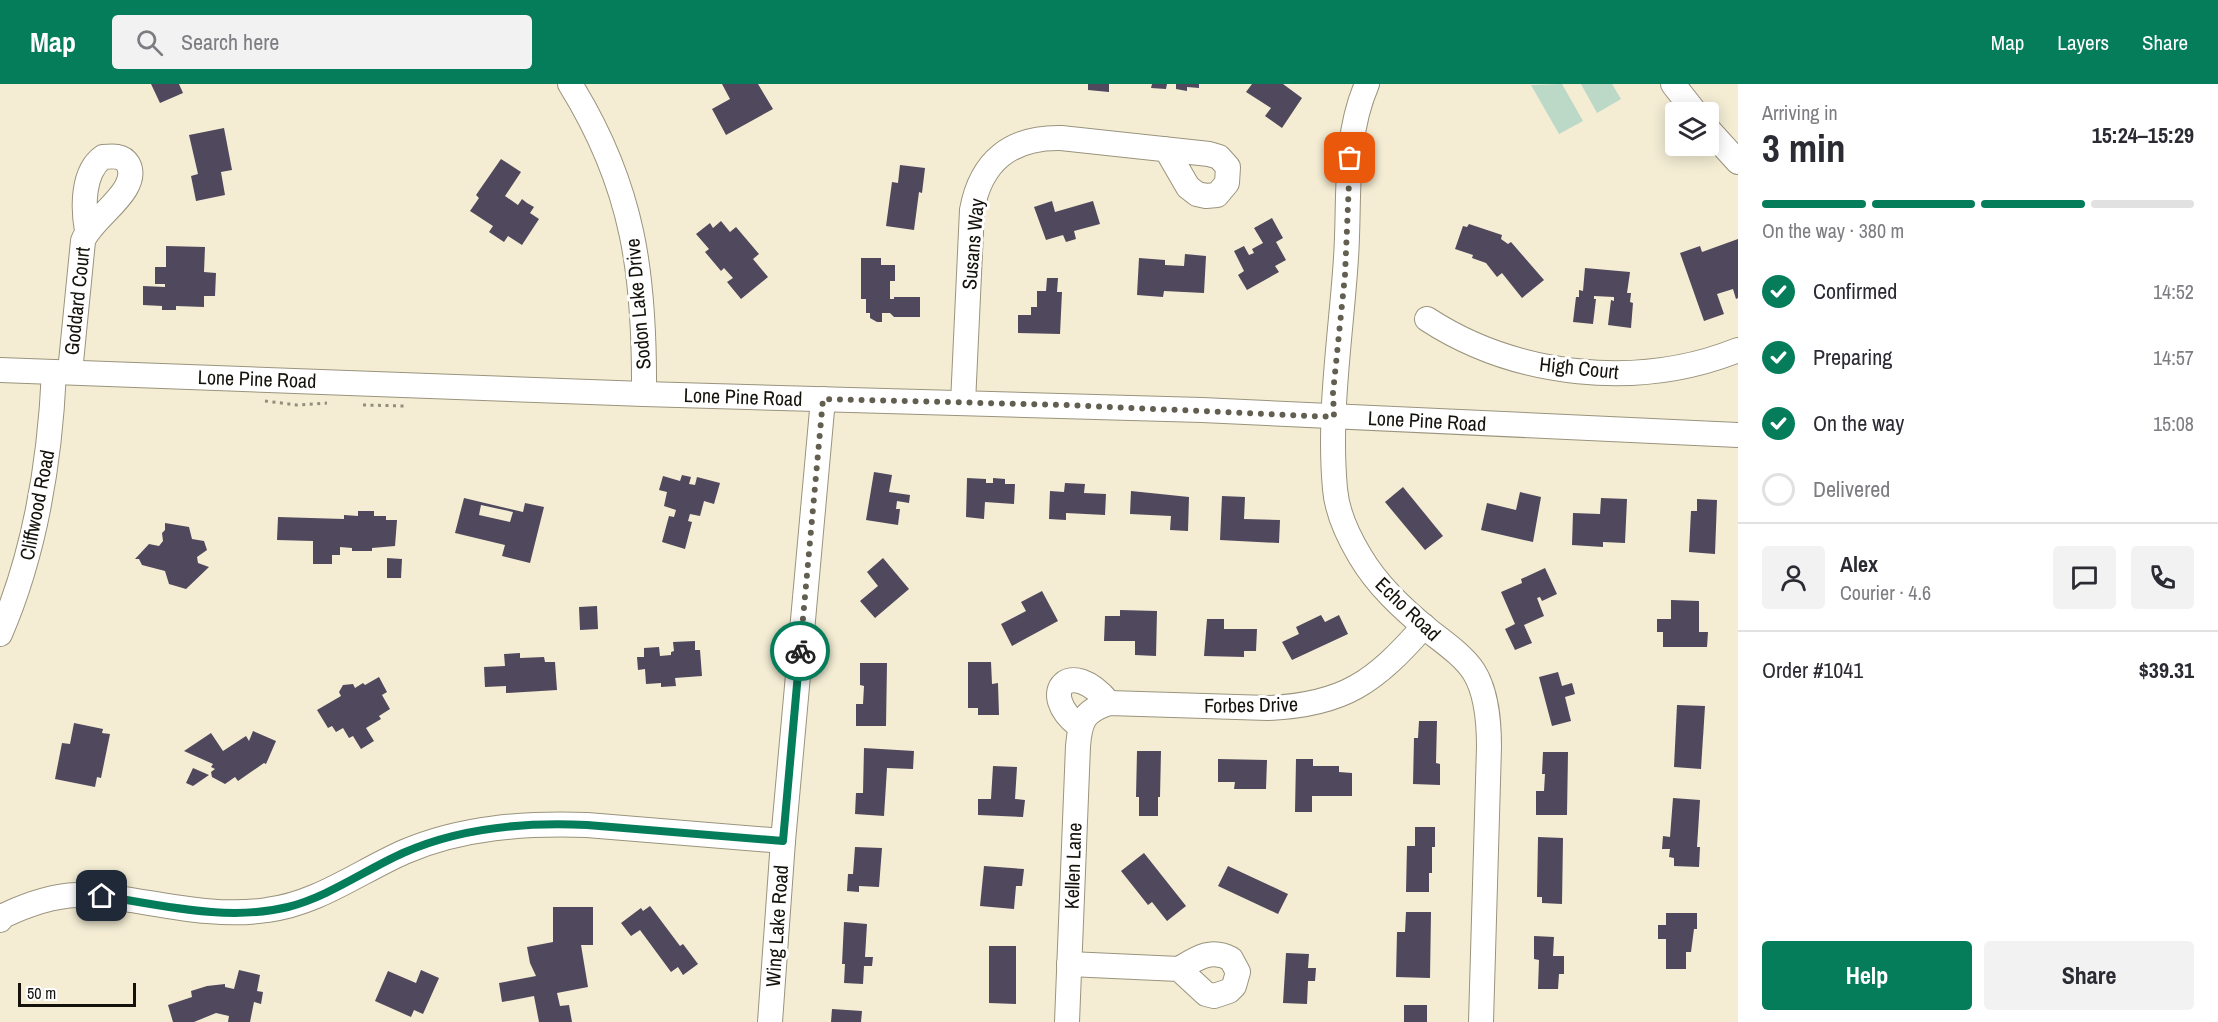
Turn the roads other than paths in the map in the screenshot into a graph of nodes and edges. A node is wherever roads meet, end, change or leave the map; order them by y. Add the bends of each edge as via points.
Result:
1 (570, 84) edge
2 (1367, 84) edge
3 (1673, 84) edge
4 (1687, 102) edge
5 (1719, 141) edge
6 (1166, 149) dead end
7 (1738, 162) edge
8 (87, 231) dead end
9 (1427, 319) dead end
10 (1738, 350) edge
11 (0, 370) edge
12 (62, 372) junction
13 (644, 394) junction
14 (823, 399) junction
15 (963, 403) junction
16 (1334, 417) junction
17 (1738, 435) edge
18 (1424, 626) junction
19 (0, 634) edge
20 (1092, 714) joint
21 (783, 841) junction
22 (1, 917) edge
23 (1069, 964) junction
24 (1179, 969) dead end
25 (770, 1022) edge
26 (1067, 1022) edge
27 (1482, 1022) edge

1 - 13 street, Sodon Lake Drive via 606,149 628,213 641,296
2 - 16 street, Echo Road via 1358,104 1351,141 1348,241
3 - 4 street
5 - 7 street
6 - 15 street, Susans Way via 1048,138 1025,142 992,163 979,185 972,210
8 - 12 street, Goddard Court
9 - 10 street, High Court via 1505,356 1591,372 1676,368
11 - 12 street, Lone Pine Road
12 - 13 street, Lone Pine Road
12 - 19 street, Cliffwood Road via 35,524
13 - 14 street, Lone Pine Road
14 - 15 street, Lone Pine Road
14 - 21 street, Wing Lake Road
15 - 16 street, Lone Pine Road
16 - 17 street, Lone Pine Road
16 - 18 street, Echo Road via 1335,490 1349,536 1379,584
18 - 20 street, Forbes Drive via 1400,654 1368,680 1339,696 1290,707
18 - 27 street, Echo Road via 1473,672 1488,719
20 - 23 street, Kellen Lane
21 - 22 street via 587,825 503,826 406,851 289,907 219,911 78,894 33,903
21 - 25 street, Wing Lake Road
23 - 24 street
23 - 26 street, Kellen Lane

